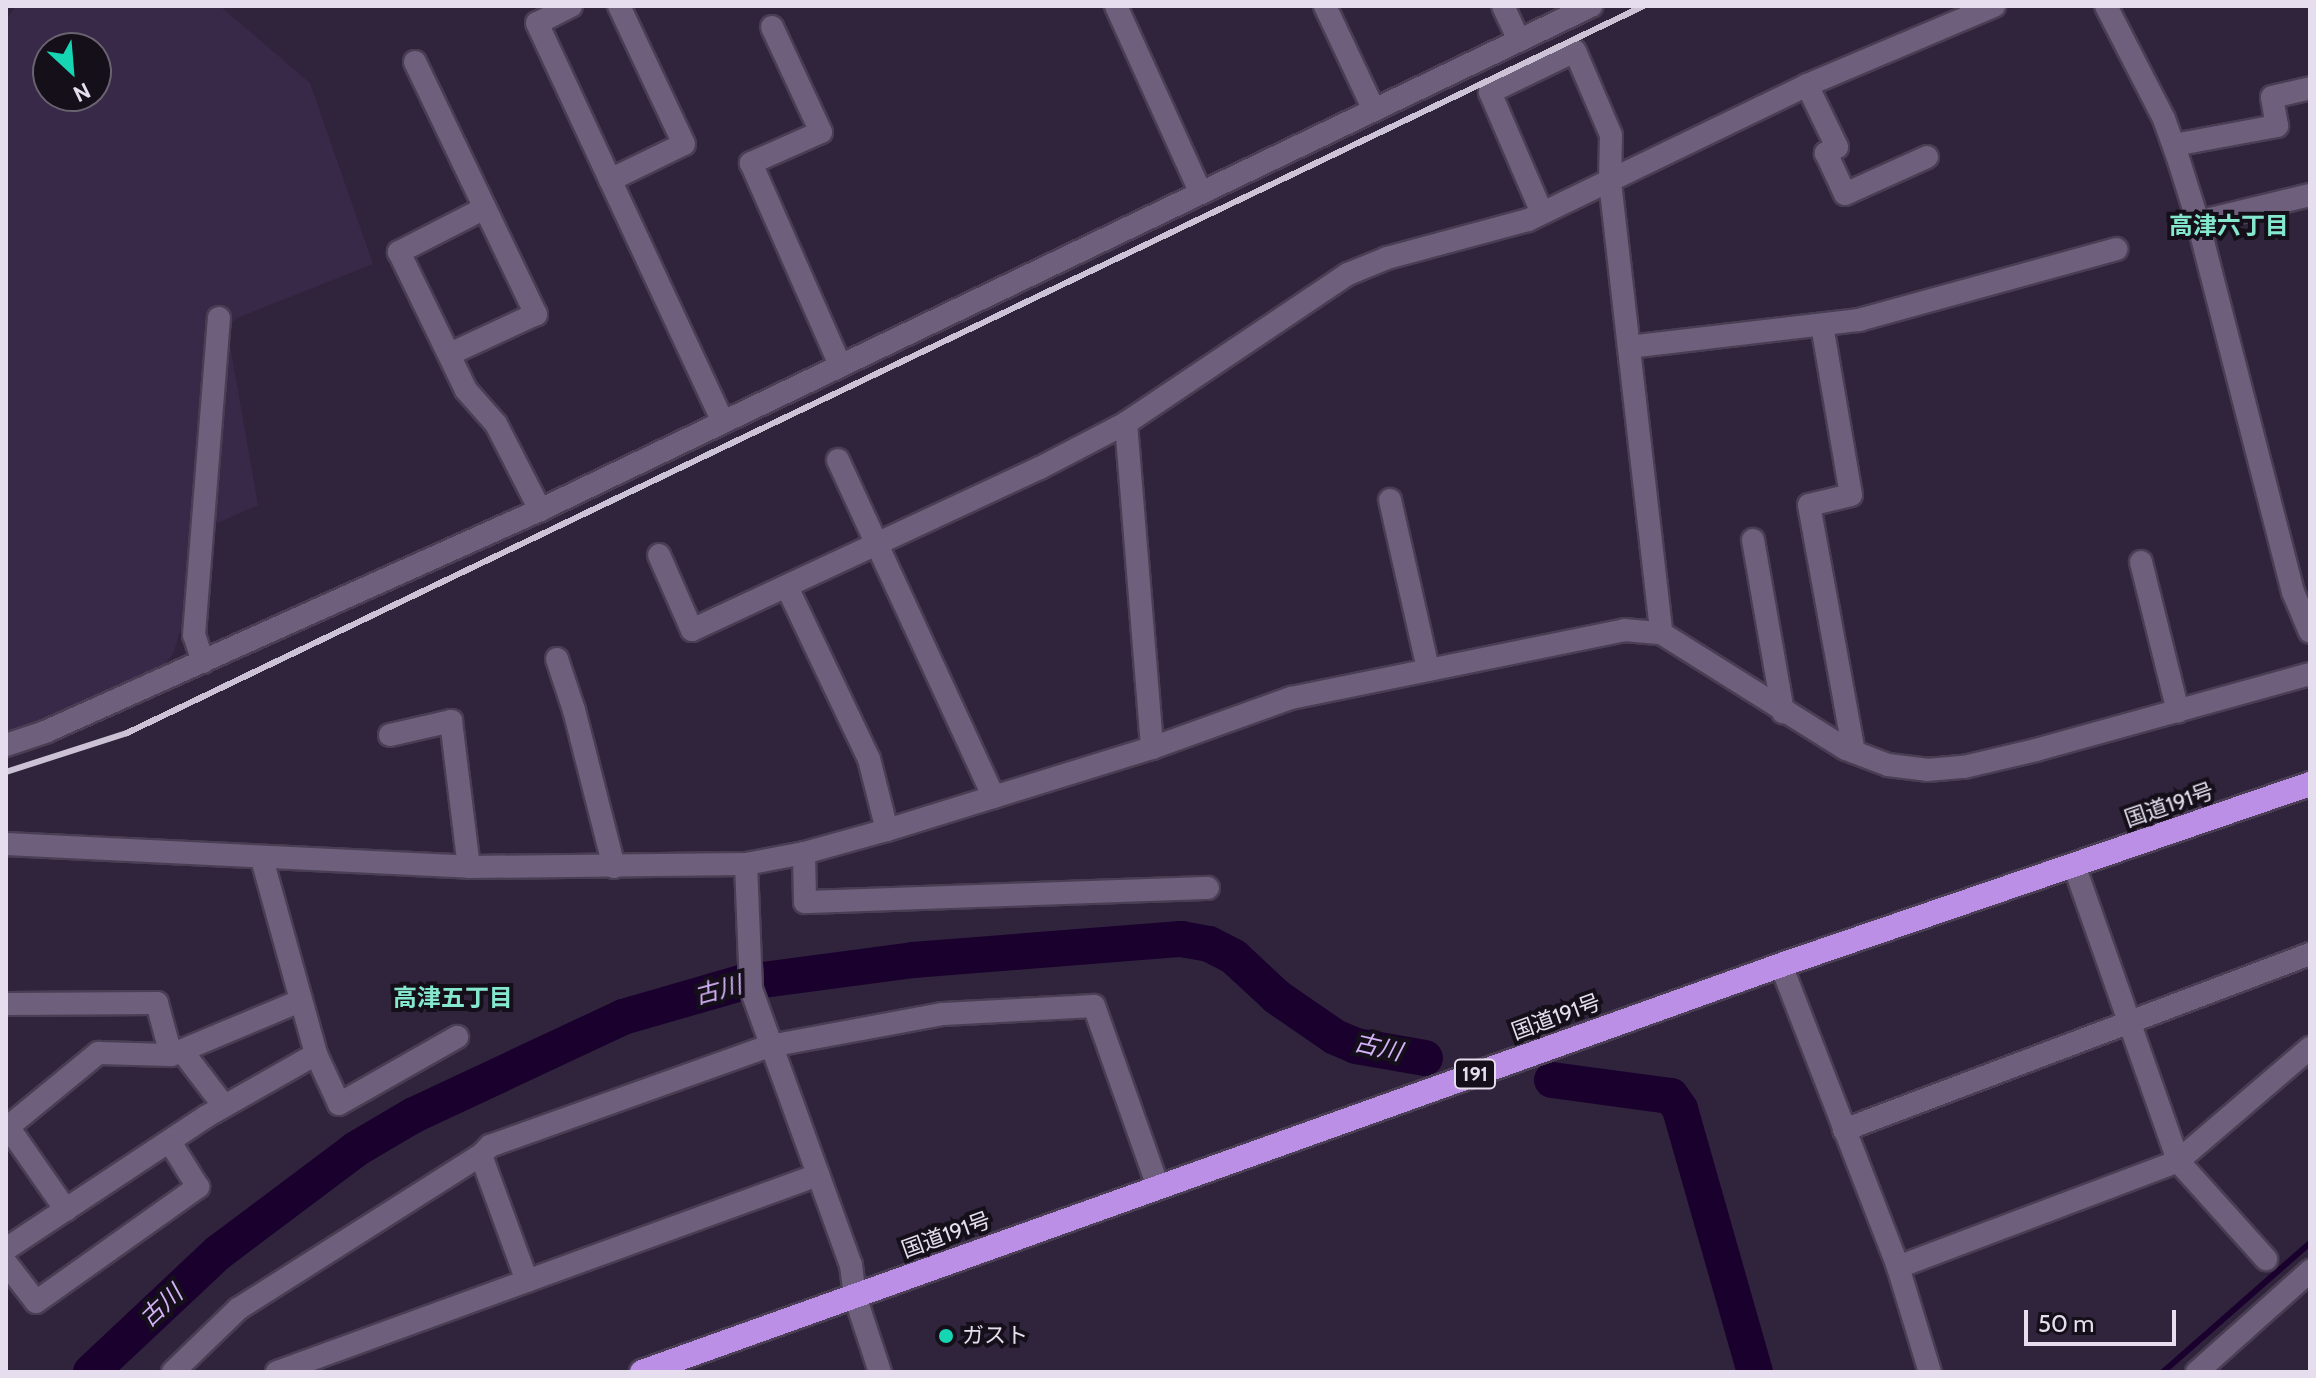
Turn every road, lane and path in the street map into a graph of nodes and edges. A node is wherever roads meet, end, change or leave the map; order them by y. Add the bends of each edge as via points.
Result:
1 (571, 6) edge
2 (619, 6) edge
3 (1116, 6) edge
4 (1325, 6) edge
5 (1503, 6) edge
6 (1591, 6) edge
7 (1994, 6) edge
8 (2106, 6) edge
9 (772, 27) dead end
10 (1519, 40) junction
11 (415, 62) dead end
12 (1807, 85) junction
13 (2310, 88) edge
14 (1374, 110) junction
15 (2174, 145) junction
16 (1927, 157) dead end
17 (610, 180) junction
18 (1610, 182) junction
19 (1200, 191) junction
20 (2310, 195) edge
21 (485, 208) junction
22 (1542, 213) junction
23 (2198, 222) junction
24 (2116, 249) dead end
25 (219, 318) dead end
26 (1822, 325) junction
27 (1629, 347) junction
28 (450, 354) junction
29 (840, 365) junction
30 (723, 422) junction
31 (1126, 423) junction
32 (838, 460) dead end
33 (1390, 500) dead end
34 (540, 510) junction
35 (1753, 540) dead end
36 (877, 541) junction
37 (659, 555) dead end
38 (2141, 562) dead end
39 (787, 587) junction
40 (2302, 589) edge
41 (2310, 632) edge
42 (1661, 633) junction
43 (557, 659) dead end
44 (203, 662) junction
45 (1428, 668) junction
46 (2310, 674) edge
47 (2178, 711) junction
48 (1783, 712) junction
49 (390, 735) dead end
50 (6, 745) edge
51 (1152, 748) junction
52 (1854, 752) junction
53 (2310, 784) edge
54 (994, 797) junction
55 (887, 830) junction
56 (6, 844) edge
57 (804, 853) junction
58 (262, 859) junction
59 (746, 864) junction
60 (2074, 865) junction
61 (469, 867) junction
62 (614, 867) junction
63 (1208, 888) dead end
64 (2310, 954) edge
65 (1781, 965) junction
66 (300, 1001) junction
67 (6, 1004) edge
68 (2130, 1020) junction
69 (457, 1037) dead end
70 (770, 1046) junction
71 (2310, 1048) edge
72 (177, 1053) junction
73 (316, 1054) junction
74 (224, 1106) junction
75 (1844, 1130) junction
76 (170, 1142) junction
77 (481, 1155) junction
78 (2178, 1161) junction
79 (818, 1175) junction
80 (1158, 1187) junction
81 (66, 1210) junction
82 (6, 1249) edge
83 (2266, 1259) dead end
84 (6, 1263) edge
85 (1898, 1267) junction
86 (2310, 1271) edge
87 (527, 1281) junction
88 (855, 1296) junction
89 (173, 1372) edge
90 (277, 1372) edge
91 (642, 1372) edge
92 (880, 1372) edge
93 (1930, 1372) edge
94 (2197, 1372) edge

1 - 17 street via 537,23
2 - 17 street via 684,144
3 - 19 street
4 - 14 street
5 - 10 street
6 - 10 street
7 - 12 street
8 - 15 street
9 - 29 street via 821,132 751,163
10 - 14 street
11 - 21 street
12 - 16 street via 1837,147 1826,153 1845,194
12 - 18 street
13 - 15 street via 2272,97 2277,126
14 - 19 street
15 - 23 street
17 - 30 street
18 - 22 street
18 - 22 street via 1611,135 1575,51 1490,92
18 - 27 street
19 - 29 street
20 - 23 street
21 - 28 street via 399,252
21 - 28 street via 536,314
22 - 31 street via 1348,274
23 - 40 street
24 - 26 street via 1859,320
25 - 44 street via 194,635
26 - 27 street
26 - 52 street via 1851,495 1809,505
27 - 42 street
28 - 34 street via 466,390 496,424
29 - 30 street
30 - 34 street
31 - 36 street
31 - 51 street
32 - 36 street
33 - 45 street
34 - 44 street
35 - 48 street
36 - 39 street
36 - 54 street
37 - 39 street via 692,630
38 - 47 street
39 - 55 street via 869,759
40 - 41 street
42 - 45 street via 1624,630
42 - 48 street
43 - 62 street
44 - 50 street
45 - 51 street via 1291,698
46 - 47 street
47 - 52 street via 1964,767 1888,765
48 - 52 street
49 - 61 street via 451,721
51 - 54 street
53 - 60 highway, 国道191号 / 191
54 - 55 street
55 - 57 street
56 - 58 street
57 - 59 street
57 - 63 street via 805,902
58 - 61 street
58 - 66 street
59 - 62 street
59 - 70 street via 748,969
60 - 65 highway, 国道191号 / 191
60 - 68 street
61 - 62 street
64 - 68 street
65 - 75 street
65 - 80 highway, 国道191号 / 191
66 - 72 street
66 - 73 street
67 - 72 street via 157,1003
68 - 75 street
68 - 78 street
69 - 73 street via 339,1104
70 - 77 street via 490,1146
70 - 79 street
70 - 80 street via 943,1014 1094,1006
71 - 78 street
72 - 74 street
72 - 81 street via 98,1053 8,1127
73 - 74 street
74 - 76 street
75 - 85 street
76 - 81 street
76 - 84 street via 198,1187 36,1302
77 - 87 street
77 - 89 street via 238,1309
78 - 83 street
78 - 85 street
79 - 87 street
79 - 88 street via 851,1265
80 - 88 highway, 国道191号 / 191
81 - 82 street
85 - 93 street
86 - 94 street
87 - 90 street
88 - 91 highway, 国道191号 / 191
88 - 92 street

